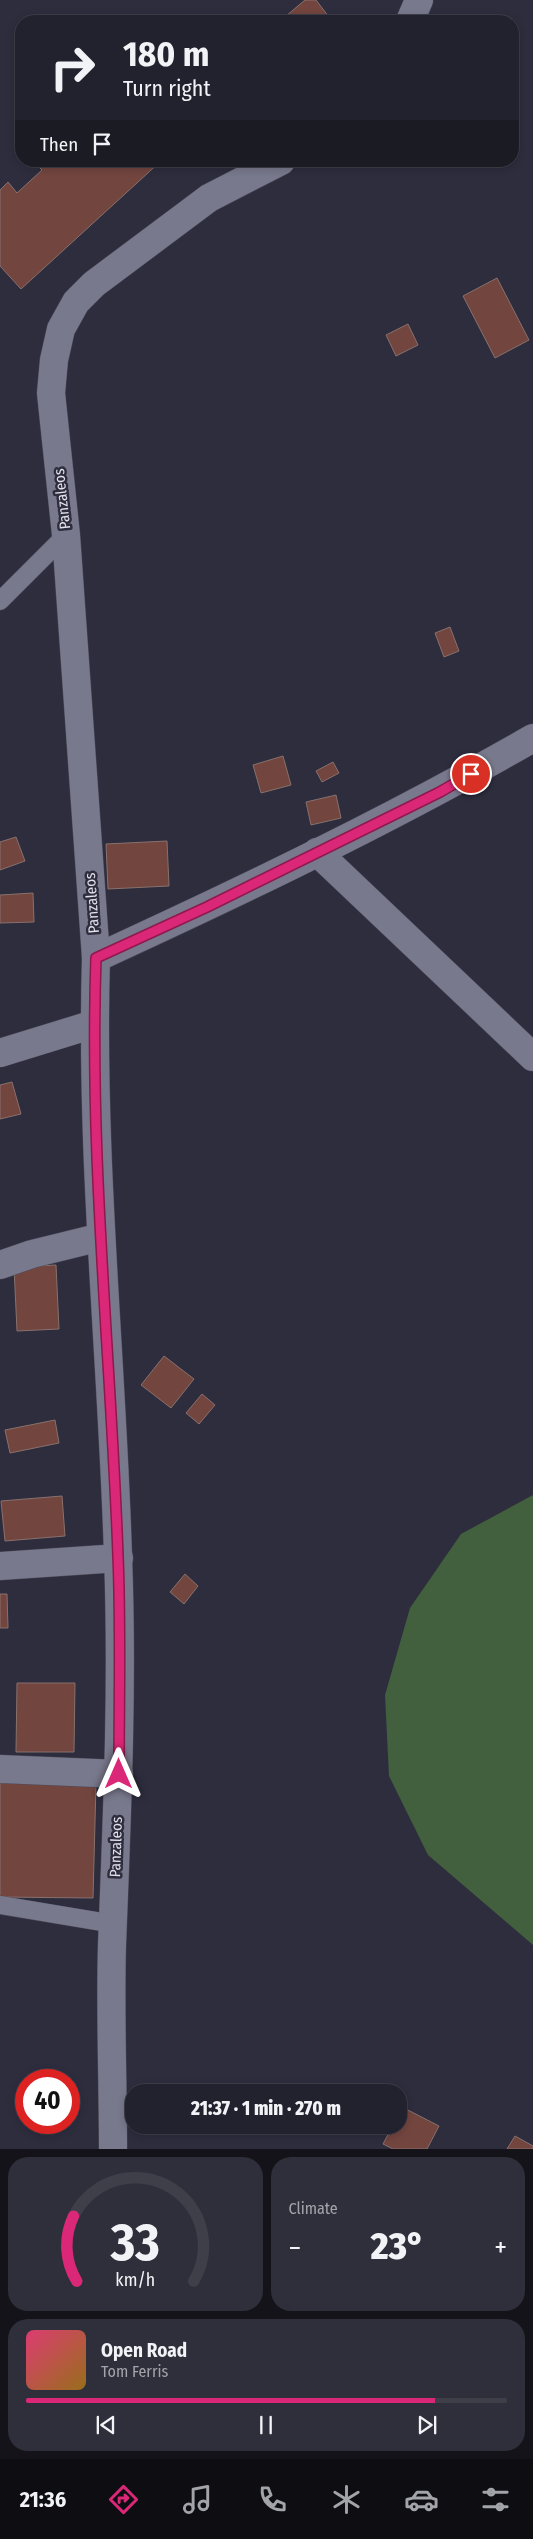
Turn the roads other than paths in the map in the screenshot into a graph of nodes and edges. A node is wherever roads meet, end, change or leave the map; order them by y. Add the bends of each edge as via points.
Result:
1 (419, 0) edge
2 (413, 15) edge
3 (268, 167) edge
4 (66, 534) junction
5 (0, 601) edge
6 (533, 738) edge
7 (317, 852) junction
8 (96, 958) junction
9 (94, 1024) junction
10 (0, 1053) edge
11 (533, 1057) edge
12 (101, 1237) junction
13 (0, 1265) edge
14 (118, 1558) junction
15 (0, 1566) edge
16 (0, 1769) edge
17 (119, 1774) junction
18 (0, 1905) edge
19 (114, 1924) junction
20 (113, 2149) edge

1 - 2 street
3 - 4 street, Panzaleos via 209,198 94,284 76,302 61,329 51,393
4 - 5 lane
4 - 8 street, Panzaleos
6 - 7 street via 440,792
7 - 8 street
7 - 11 street
8 - 9 street, Panzaleos
9 - 10 street
9 - 12 street, Panzaleos
12 - 13 street
12 - 14 street, Panzaleos
14 - 15 street
14 - 17 street, Panzaleos
16 - 17 street
17 - 19 street, Panzaleos
18 - 19 lane
19 - 20 street, Panzaleos

